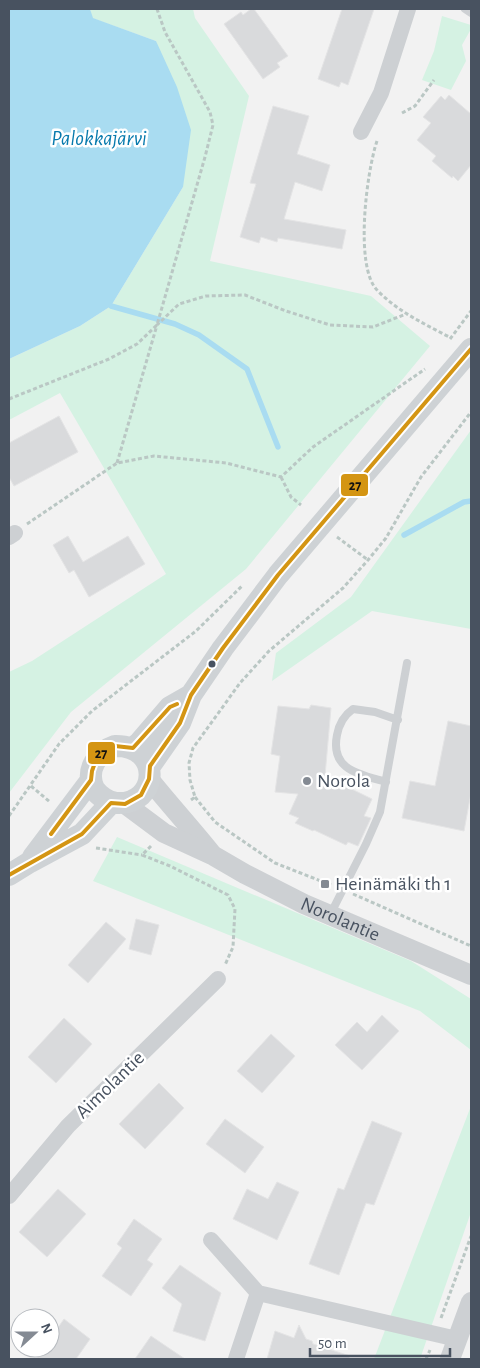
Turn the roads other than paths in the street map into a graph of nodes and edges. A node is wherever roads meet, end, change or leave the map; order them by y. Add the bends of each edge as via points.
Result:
1 (408, 9) edge
2 (465, 9) edge
3 (471, 13) edge
4 (361, 132) dead end
5 (471, 349) edge
6 (407, 663) dead end
7 (191, 695) junction
8 (398, 720) junction
9 (132, 748) junction
10 (149, 772) junction
11 (92, 780) junction
12 (386, 782) junction
13 (118, 803) junction
14 (214, 856) junction
15 (30, 862) junction
16 (9, 875) edge
17 (330, 915) junction
18 (471, 975) edge
19 (218, 979) road end
20 (9, 1196) edge
21 (211, 1240) dead end
22 (258, 1293) junction
23 (471, 1302) edge
24 (457, 1339) junction
25 (236, 1359) edge
26 (450, 1359) edge

1 - 4 street via 381,93
2 - 3 lane
5 - 7 main road via 278,575
6 - 8 lane
7 - 9 main road via 170,708
7 - 10 main road via 180,723
8 - 12 lane
8 - 12 lane via 376,712 352,709 344,715 337,734 336,750 341,763 349,770
9 - 10 main road via 140,753
9 - 11 main road via 115,746 106,749 94,762
10 - 13 main road via 141,795
10 - 14 street, Norolantie via 177,814
11 - 13 main road via 100,796
11 - 15 main road
12 - 17 lane via 380,812
13 - 14 street, Norolantie via 164,833
13 - 15 main road via 82,834
14 - 17 street, Norolantie
15 - 16 main road
17 - 18 street, Norolantie
19 - 20 street, Aimolantie via 68,1126
21 - 22 street
22 - 24 street
22 - 25 street
23 - 24 street
24 - 26 street

